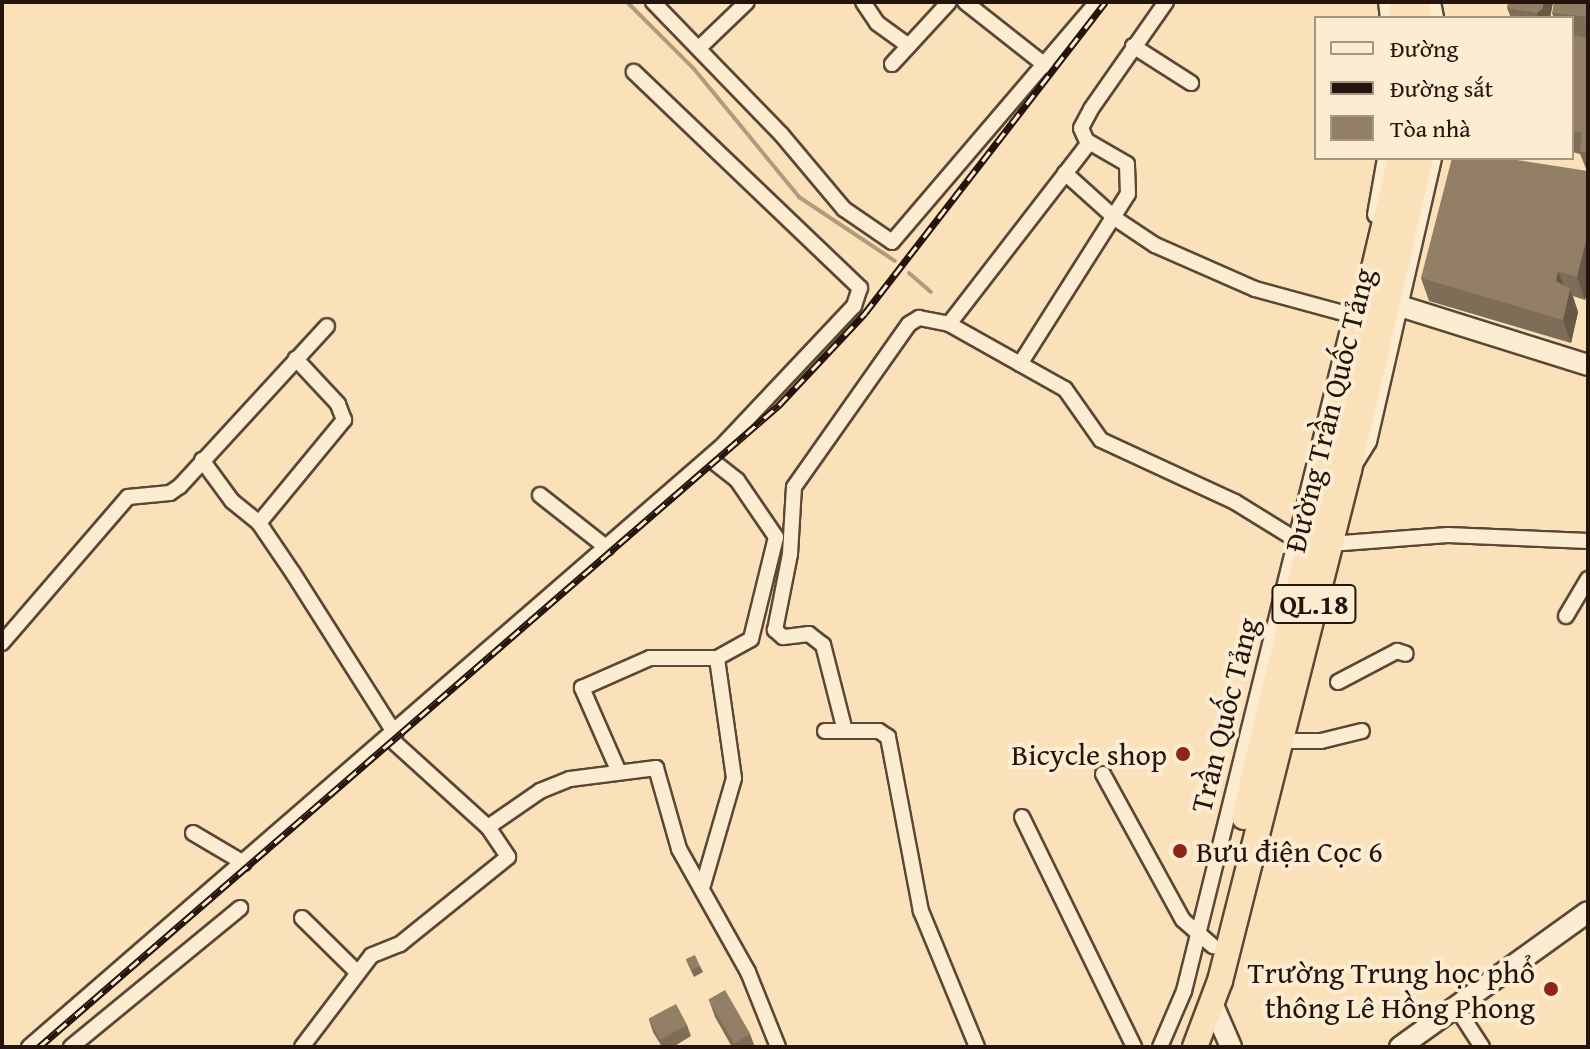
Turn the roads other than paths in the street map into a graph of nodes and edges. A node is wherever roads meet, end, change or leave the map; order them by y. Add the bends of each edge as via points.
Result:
1 (653, 2) edge
2 (747, 2) edge
3 (863, 2) edge
4 (949, 2) edge
5 (965, 2) edge
6 (1166, 2) edge
7 (1092, 4) edge
8 (909, 46) junction
9 (1133, 46) junction
10 (699, 48) junction
11 (892, 64) dead end
12 (1046, 66) junction
13 (634, 72) dead end
14 (1191, 83) dead end
15 (1089, 142) junction
16 (1385, 160) edge
17 (1399, 160) edge
18 (1421, 160) edge
19 (1434, 160) edge
20 (1065, 173) junction
21 (1116, 219) junction
22 (1403, 307) junction
23 (1351, 315) junction
24 (952, 319) junction
25 (327, 326) dead end
26 (296, 359) junction
27 (1020, 364) junction
28 (1588, 365) edge
29 (709, 458) junction
30 (202, 460) junction
31 (1349, 470) junction
32 (540, 495) dead end
33 (259, 523) junction
34 (1295, 539) junction
35 (1588, 541) edge
36 (1330, 544) junction
37 (607, 548) junction
38 (1588, 579) edge
39 (1566, 616) dead end
40 (2, 643) edge
41 (1406, 654) dead end
42 (717, 658) junction
43 (1338, 682) dead end
44 (825, 731) dead end
45 (845, 731) junction
46 (1362, 731) dead end
47 (395, 734) junction
48 (1280, 741) junction
49 (618, 770) junction
50 (1103, 774) dead end
51 (1022, 817) dead end
52 (488, 827) junction
53 (193, 833) dead end
54 (244, 863) junction
55 (703, 885) junction
56 (240, 908) dead end
57 (1588, 912) edge
58 (302, 918) dead end
59 (1204, 941) junction
60 (358, 973) junction
61 (1212, 1003) junction
62 (1458, 1010) junction
63 (78, 1045) edge
64 (29, 1047) edge
65 (302, 1047) edge
66 (778, 1047) edge
67 (977, 1047) edge
68 (1134, 1047) edge
69 (1160, 1047) edge
70 (1177, 1047) edge
71 (1195, 1047) edge
72 (1231, 1047) edge
73 (1400, 1047) edge
74 (1482, 1047) edge

1 - 10 street
2 - 10 street
3 - 8 street via 877,23
4 - 8 street
5 - 12 street
6 - 9 street
7 - 12 street
8 - 11 street
9 - 14 street
9 - 15 street via 1081,128
10 - 12 street via 844,209 892,242
13 - 29 street via 860,288 854,306
15 - 20 street
15 - 21 street via 1127,164 1128,194
16 - 23 street, Trần Quốc Tảng
17 - 59 highway, Đường Trần Quốc Tảng / QL.18
18 - 31 highway, Đường Trần Quốc Tảng / QL.18
19 - 22 street
20 - 21 street
20 - 24 street
21 - 23 street via 1155,245 1213,272
21 - 27 street
22 - 28 street
22 - 31 street via 1369,442
23 - 34 street, Trần Quốc Tảng
24 - 27 street
24 - 45 street via 928,317 909,324 794,487 790,554 775,630 783,637 809,634 823,645
25 - 26 street
26 - 30 street
26 - 33 street via 338,404 344,420
27 - 34 street via 1071,393 1101,440 1235,502
29 - 37 street
29 - 42 street via 737,480 776,537 751,639
30 - 33 street via 232,501
30 - 40 street via 170,493 128,497
31 - 36 highway, Đường Trần Quốc Tảng / QL.18
32 - 37 street
33 - 47 street
34 - 59 street, Trần Quốc Tảng
35 - 36 street via 1448,535
36 - 48 highway, Đường Trần Quốc Tảng / QL.18
37 - 47 street
38 - 39 street
41 - 43 street via 1397,651
42 - 49 street via 650,658 582,688
42 - 55 street via 734,778
44 - 45 street
45 - 67 street via 879,731 888,737 921,911
46 - 48 street via 1321,741
47 - 52 street via 393,741
47 - 54 street
48 - 61 highway, Đường Trần Quốc Tảng / QL.18
49 - 52 street via 555,785
49 - 55 street via 656,768 679,849
50 - 59 street via 1183,920
51 - 68 street
52 - 60 street via 507,851 505,862 400,944 375,953
53 - 54 street
54 - 64 street
55 - 66 street via 748,972
56 - 63 street
57 - 62 street
58 - 60 street
59 - 69 street, Trần Quốc Tảng
59 - 70 highway, Đường Trần Quốc Tảng / QL.18 via 1200,997
60 - 65 street
61 - 71 highway, Đường Trần Quốc Tảng / QL.18
61 - 72 street
62 - 73 street
62 - 74 street

